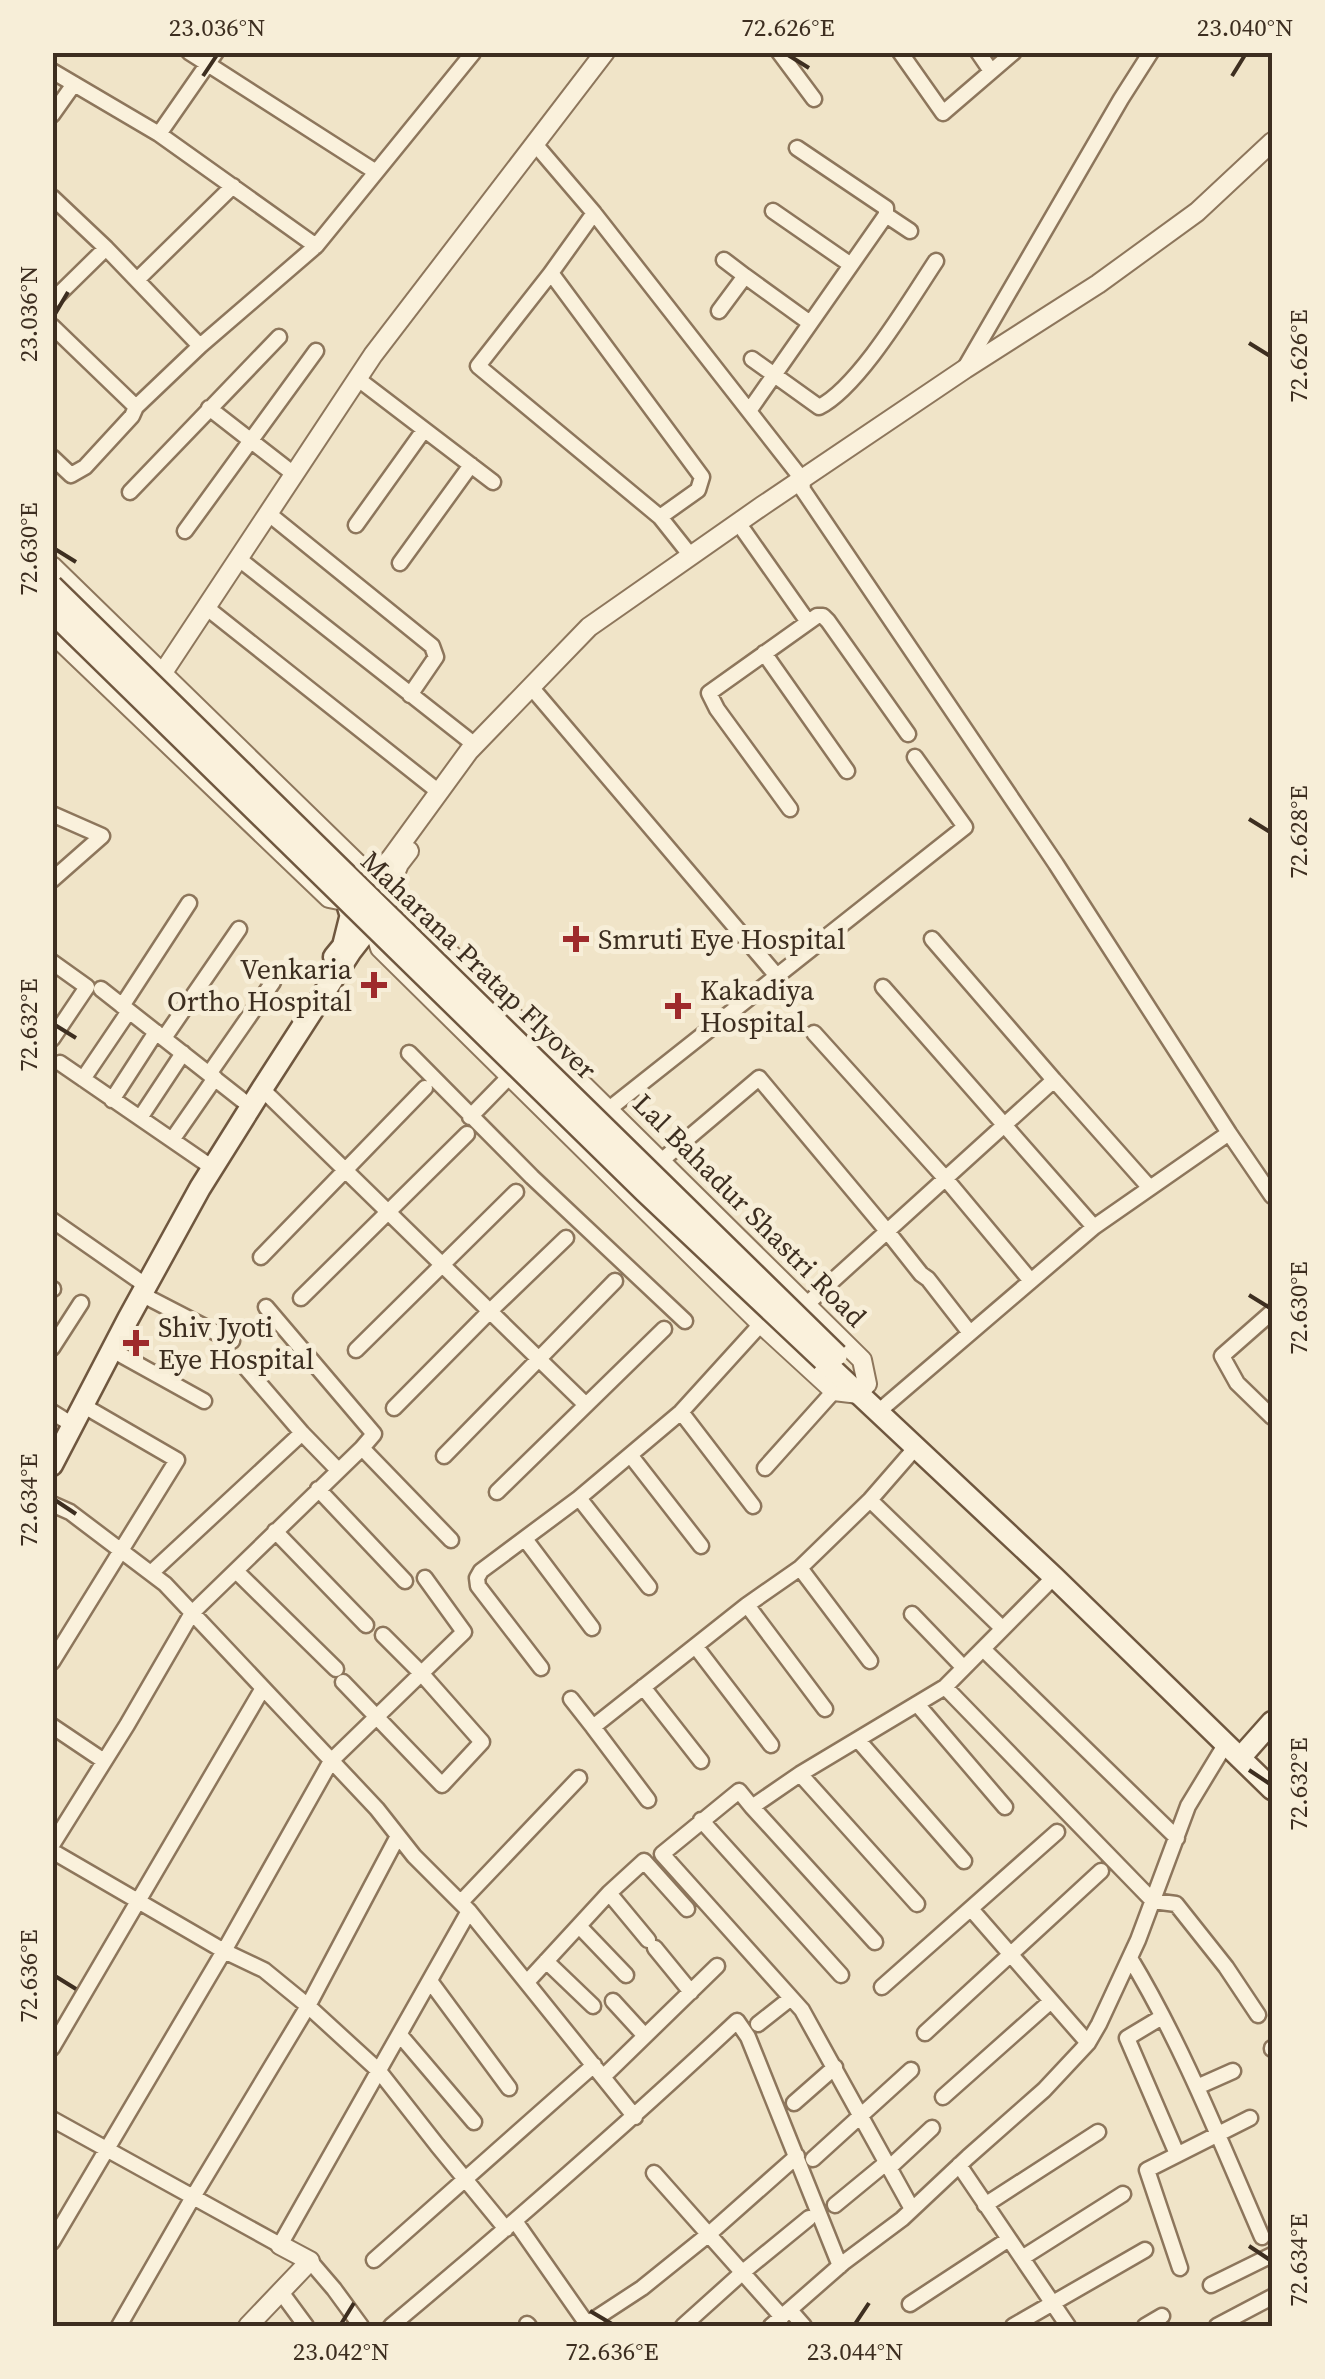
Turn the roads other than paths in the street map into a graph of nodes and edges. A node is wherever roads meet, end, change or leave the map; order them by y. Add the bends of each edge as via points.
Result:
1 (190, 52) edge
2 (780, 52) edge
3 (900, 52) edge
4 (978, 52) edge
5 (1014, 52) edge
6 (473, 53) edge
7 (601, 54) edge
8 (1146, 55) edge
9 (212, 58) edge
10 (52, 71) edge
11 (991, 71) junction
12 (74, 84) junction
13 (814, 99) dead end
14 (52, 115) edge
15 (159, 134) junction
16 (1272, 142) edge
17 (535, 144) junction
18 (798, 148) dead end
19 (1272, 156) edge
20 (376, 172) junction
21 (233, 186) junction
22 (52, 196) edge
23 (773, 211) dead end
24 (594, 213) junction
25 (886, 215) junction
26 (910, 231) dead end
27 (316, 246) junction
28 (106, 248) junction
29 (724, 260) dead end
30 (936, 261) dead end
31 (851, 265) junction
32 (551, 273) junction
33 (745, 276) junction
34 (137, 280) junction
35 (52, 301) edge
36 (719, 311) dead end
37 (810, 323) junction
38 (52, 326) edge
39 (279, 337) dead end
40 (200, 346) junction
41 (316, 351) dead end
42 (752, 358) dead end
43 (965, 369) junction
44 (774, 374) junction
45 (358, 379) junction
46 (136, 408) junction
47 (209, 408) junction
48 (749, 411) junction
49 (424, 430) junction
50 (250, 440) junction
51 (52, 458) edge
52 (470, 465) junction
53 (295, 475) junction
54 (493, 482) dead end
55 (803, 484) junction
56 (130, 492) dead end
57 (269, 514) junction
58 (660, 517) junction
59 (356, 525) dead end
60 (185, 530) dead end
61 (744, 531) junction
62 (690, 556) junction
63 (240, 559) junction
64 (400, 563) dead end
65 (52, 566) edge
66 (52, 586) edge
67 (207, 608) junction
68 (52, 612) edge
69 (808, 622) junction
70 (52, 634) edge
71 (764, 653) junction
72 (162, 674) junction
73 (537, 694) junction
74 (410, 695) junction
75 (908, 734) dead end
76 (475, 745) junction
77 (915, 757) dead end
78 (847, 771) dead end
79 (439, 792) junction
80 (790, 808) dead end
81 (52, 814) edge
82 (52, 880) edge
83 (368, 883) junction
84 (388, 899) junction
85 (190, 903) dead end
86 (350, 908) junction
87 (372, 924) junction
88 (239, 929) dead end
89 (932, 939) dead end
90 (52, 962) edge
91 (776, 976) junction
92 (273, 982) dead end
93 (883, 987) dead end
94 (101, 990) dead end
95 (126, 1008) junction
96 (814, 1033) dead end
97 (160, 1035) junction
98 (53, 1038) edge
99 (183, 1053) junction
100 (409, 1053) dead end
101 (60, 1062) dead end
102 (212, 1076) junction
103 (510, 1077) junction
104 (83, 1079) junction
105 (1054, 1080) junction
106 (425, 1088) dead end
107 (262, 1089) junction
108 (112, 1100) junction
109 (242, 1100) junction
110 (609, 1109) junction
111 (470, 1117) junction
112 (140, 1118) junction
113 (1005, 1125) junction
114 (1229, 1133) junction
115 (468, 1134) dead end
116 (172, 1140) junction
117 (204, 1162) junction
118 (661, 1162) junction
119 (346, 1170) junction
120 (945, 1178) junction
121 (1150, 1188) junction
122 (516, 1192) dead end
123 (1272, 1196) edge
124 (389, 1212) junction
125 (52, 1220) edge
126 (1094, 1227) junction
127 (887, 1230) junction
128 (566, 1238) dead end
129 (261, 1257) dead end
130 (444, 1264) junction
131 (615, 1281) dead end
132 (1031, 1281) junction
133 (140, 1287) junction
134 (301, 1298) dead end
135 (81, 1303) dead end
136 (807, 1304) junction
137 (266, 1306) dead end
138 (490, 1310) junction
139 (1272, 1312) edge
140 (686, 1321) dead end
141 (761, 1324) junction
142 (664, 1329) dead end
143 (970, 1333) junction
144 (232, 1342) dead end
145 (52, 1348) edge
146 (112, 1350) junction
147 (356, 1350) dead end
148 (538, 1358) junction
149 (832, 1360) junction
150 (240, 1361) dead end
151 (863, 1389) junction
152 (834, 1391) junction
153 (204, 1401) dead end
154 (586, 1404) junction
155 (84, 1406) junction
156 (394, 1408) dead end
157 (883, 1408) junction
158 (681, 1412) junction
159 (60, 1417) edge
160 (1272, 1417) edge
161 (302, 1434) junction
162 (917, 1446) junction
163 (52, 1448) edge
164 (362, 1448) junction
165 (444, 1456) dead end
166 (631, 1456) junction
167 (52, 1465) edge
168 (764, 1468) dead end
169 (338, 1470) junction
170 (318, 1489) junction
171 (497, 1492) dead end
172 (579, 1498) junction
173 (870, 1500) junction
174 (52, 1504) edge
175 (753, 1506) dead end
176 (275, 1532) junction
177 (525, 1539) junction
178 (451, 1540) dead end
179 (700, 1546) dead end
180 (120, 1550) junction
181 (800, 1568) junction
182 (236, 1571) junction
183 (151, 1574) junction
184 (1054, 1577) junction
185 (425, 1578) dead end
186 (405, 1581) dead end
187 (649, 1587) dead end
188 (747, 1605) junction
189 (192, 1612) junction
190 (912, 1614) dead end
191 (366, 1625) dead end
192 (592, 1628) dead end
193 (1002, 1628) junction
194 (383, 1635) dead end
195 (696, 1647) junction
196 (983, 1649) junction
197 (870, 1660) dead end
198 (52, 1662) edge
199 (541, 1668) dead end
200 (964, 1668) junction
201 (421, 1673) junction
202 (643, 1687) junction
203 (945, 1687) junction
204 (263, 1688) junction
205 (570, 1699) dead end
206 (917, 1704) junction
207 (825, 1710) dead end
208 (376, 1716) junction
209 (1272, 1722) edge
210 (52, 1726) edge
211 (593, 1727) junction
212 (858, 1740) junction
213 (770, 1744) dead end
214 (1238, 1751) junction
215 (104, 1760) junction
216 (332, 1761) junction
217 (701, 1761) dead end
218 (800, 1774) junction
219 (1272, 1774) edge
220 (579, 1778) dead end
221 (1272, 1789) edge
222 (648, 1800) dead end
223 (1004, 1806) dead end
224 (752, 1807) junction
225 (700, 1820) junction
226 (1057, 1832) dead end
227 (398, 1836) junction
228 (1177, 1838) junction
229 (52, 1848) edge
230 (964, 1861) dead end
231 (1101, 1871) dead end
232 (609, 1892) junction
233 (138, 1901) junction
234 (1153, 1901) junction
235 (917, 1904) dead end
236 (465, 1906) junction
237 (687, 1909) dead end
238 (971, 1909) junction
239 (578, 1926) junction
240 (875, 1942) dead end
241 (224, 1951) junction
242 (1011, 1955) junction
243 (1130, 1958) junction
244 (546, 1962) junction
245 (717, 1966) dead end
246 (626, 1974) dead end
247 (841, 1976) dead end
248 (430, 1981) junction
249 (527, 1982) junction
250 (882, 1987) dead end
251 (691, 1992) junction
252 (791, 1998) junction
253 (1051, 2000) junction
254 (613, 2001) dead end
255 (308, 2006) junction
256 (593, 2006) dead end
257 (1258, 2015) dead end
258 (1162, 2017) junction
259 (758, 2024) dead end
260 (925, 2033) dead end
261 (400, 2035) junction
262 (645, 2036) junction
263 (1088, 2042) junction
264 (52, 2048) edge
265 (835, 2067) junction
266 (911, 2070) dead end
267 (380, 2071) junction
268 (598, 2071) junction
269 (1233, 2071) dead end
270 (1196, 2087) junction
271 (509, 2088) dead end
272 (943, 2097) dead end
273 (794, 2103) dead end
274 (860, 2116) junction
275 (635, 2117) junction
276 (1250, 2118) dead end
277 (52, 2120) edge
278 (474, 2122) dead end
279 (932, 2128) dead end
280 (1098, 2132) dead end
281 (1217, 2133) junction
282 (106, 2149) junction
283 (1177, 2154) junction
284 (797, 2156) junction
285 (813, 2159) dead end
286 (887, 2165) junction
287 (959, 2165) junction
288 (654, 2173) dead end
289 (466, 2179) junction
290 (1122, 2194) dead end
291 (193, 2197) junction
292 (835, 2204) dead end
293 (985, 2204) junction
294 (912, 2209) junction
295 (810, 2218) dead end
296 (511, 2225) junction
297 (708, 2234) junction
298 (1262, 2237) dead end
299 (1008, 2239) junction
300 (52, 2242) edge
301 (280, 2245) junction
302 (1145, 2250) dead end
303 (1272, 2255) edge
304 (1022, 2258) junction
305 (374, 2260) dead end
306 (310, 2261) junction
307 (840, 2266) junction
308 (1180, 2268) dead end
309 (742, 2272) junction
310 (1211, 2286) dead end
311 (281, 2292) junction
312 (1272, 2297) edge
313 (910, 2304) dead end
314 (1054, 2305) junction
315 (1162, 2316) dead end
316 (781, 2318) edge
317 (588, 2325) edge
318 (119, 2326) edge
319 (248, 2326) edge
320 (306, 2326) edge
321 (361, 2326) edge
322 (391, 2326) edge
323 (683, 2326) edge
324 (804, 2326) edge
325 (1013, 2326) edge
326 (1068, 2326) edge
327 (1145, 2326) edge
328 (1217, 2326) edge

1 - 9 street
2 - 13 street
3 - 11 street via 943,112
4 - 11 street
5 - 11 street
6 - 20 street
7 - 17 street
8 - 43 street
9 - 15 street
9 - 20 street
10 - 12 street
12 - 14 street
12 - 15 street
15 - 21 street
16 - 43 street via 1197,212
17 - 24 street
17 - 45 street
18 - 25 street via 886,208
19 - 55 street via 1204,220 1104,293
20 - 27 street
21 - 27 street
21 - 34 street
22 - 28 street
23 - 31 street
24 - 32 street
24 - 48 street
25 - 26 street
25 - 31 street
27 - 40 street
28 - 34 street
28 - 35 street
29 - 33 street
30 - 44 street via 832,400 819,407
31 - 37 street
32 - 58 street via 702,476 698,490
32 - 58 street via 478,366
33 - 36 street
33 - 37 street
34 - 40 street
37 - 44 street
38 - 46 street
39 - 47 street
40 - 46 street
41 - 50 street
42 - 44 street
43 - 55 street
44 - 48 street
45 - 49 street
45 - 53 street
46 - 51 street via 85,467 71,475
47 - 50 street
47 - 56 street
48 - 55 street
49 - 52 street
49 - 59 street
50 - 53 street
50 - 60 street
52 - 54 street
52 - 64 street
53 - 57 street
55 - 61 street
55 - 62 street
55 - 114 street
57 - 63 street
57 - 74 street via 432,646 436,657
58 - 62 street
61 - 69 street
61 - 73 street via 596,635
62 - 76 street via 589,627
63 - 67 street
63 - 74 street
65 - 72 street
66 - 149 main road, Maharana Pratap Flyover, bridge
67 - 72 street
67 - 79 street
68 - 149 main road, Maharana Pratap Flyover, bridge via 604,1152
69 - 71 street
69 - 75 street via 817,616 828,621
70 - 86 street via 329,898
71 - 78 street
71 - 80 street via 709,693
72 - 83 street via 358,864
73 - 84 street via 478,758 399,864
73 - 91 street
74 - 76 street
76 - 79 street
77 - 91 street via 965,827
79 - 83 street
81 - 82 street via 102,836
83 - 84 main road
83 - 86 main road via 354,889
84 - 87 main road via 386,916
84 - 110 street, Lal Bahadur Shastri Road
85 - 95 street
86 - 87 main road via 360,922
86 - 109 main road via 343,946
87 - 103 street via 380,948
87 - 107 main road
88 - 97 street
89 - 105 street
90 - 98 street via 87,987
91 - 110 street
92 - 102 street
93 - 113 street
94 - 95 street
95 - 97 street
95 - 104 street
96 - 120 street
97 - 99 street
97 - 108 street
99 - 102 street
99 - 112 street
100 - 111 street
101 - 104 street
102 - 109 street
102 - 116 street
103 - 111 street
103 - 141 street
104 - 108 street
105 - 113 street
105 - 121 street
106 - 119 street
107 - 119 street
107 - 133 main road
108 - 112 street
109 - 117 main road
110 - 118 street, Lal Bahadur Shastri Road
111 - 140 street
112 - 116 street
113 - 120 street
113 - 126 street
114 - 121 street
114 - 123 street
115 - 124 street
116 - 117 street
117 - 133 main road
118 - 127 street via 759,1078
118 - 136 street, Lal Bahadur Shastri Road
119 - 124 street
119 - 129 street
120 - 127 street
120 - 132 street
121 - 126 street
122 - 130 street
124 - 130 street
124 - 134 street
125 - 133 street
126 - 132 street
127 - 136 street
127 - 143 street
128 - 138 street
130 - 138 street
130 - 147 street
131 - 148 street
132 - 143 street
133 - 144 street
133 - 146 main road
133 - 159 main road
135 - 145 street
136 - 151 street, Lal Bahadur Shastri Road via 862,1360
137 - 164 street via 374,1434
138 - 148 street
138 - 156 street
139 - 160 street via 1222,1356 1237,1383
141 - 152 street
141 - 158 street
142 - 154 street
143 - 157 street
146 - 153 street
146 - 155 main road
148 - 154 street
148 - 165 street
149 - 151 main road, Maharana Pratap Flyover
150 - 161 street
151 - 152 street
151 - 157 main road, Lal Bahadur Shastri Road
152 - 168 street
154 - 171 street
155 - 167 main road
155 - 180 street via 177,1460
157 - 162 main road
157 - 214 main road, Lal Bahadur Shastri Road
158 - 166 street
158 - 175 street
159 - 163 main road
161 - 169 street
161 - 183 street
162 - 173 street
162 - 184 main road
164 - 169 street
164 - 178 street
166 - 172 street
166 - 179 street
169 - 170 street
170 - 176 street
170 - 186 street
172 - 177 street
172 - 187 street
173 - 181 street
173 - 193 street
174 - 180 street
176 - 182 street
176 - 191 street
177 - 192 street
177 - 199 street via 477,1578
180 - 183 street
180 - 198 street
181 - 188 street
181 - 197 street
182 - 189 street
182 - 208 street
183 - 189 street
184 - 193 street
184 - 214 main road
185 - 201 street via 464,1632
188 - 195 street
188 - 207 street
189 - 204 street
189 - 215 street
190 - 200 street
193 - 196 street
194 - 201 street
195 - 202 street
195 - 213 street
196 - 200 street
196 - 228 street
200 - 203 street
201 - 208 street
201 - 208 street via 482,1742 442,1785
202 - 211 street
202 - 217 street
203 - 206 street
203 - 234 street
204 - 216 street
204 - 233 street
205 - 211 street
206 - 212 street
206 - 223 street
208 - 216 street
209 - 214 main road
210 - 215 street
211 - 222 street
212 - 218 street
212 - 230 street
214 - 219 main road, Lal Bahadur Shastri Road
214 - 221 main road
214 - 228 street via 1188,1806
215 - 229 street
216 - 227 street
216 - 241 street
218 - 224 street
218 - 235 street
220 - 236 street
224 - 225 street via 739,1790
224 - 240 street
225 - 247 street
225 - 252 street via 662,1854
226 - 238 street
227 - 236 street
227 - 255 street
228 - 234 street
229 - 233 street
231 - 242 street
232 - 237 street via 644,1860
232 - 239 street
232 - 251 street
233 - 241 street
233 - 264 street
234 - 243 street
234 - 257 street via 1176,1904
236 - 248 street
236 - 249 street
238 - 242 street
238 - 250 street
239 - 244 street
239 - 246 street
241 - 255 street via 264,1970
241 - 282 street
242 - 253 street
242 - 260 street
243 - 258 street
243 - 263 street
244 - 249 street
244 - 256 street
245 - 251 street
248 - 261 street
248 - 271 street
249 - 268 street
251 - 262 street
252 - 259 street
252 - 265 street
253 - 263 street
253 - 272 street
254 - 262 street
255 - 267 street
255 - 291 street
258 - 270 street
258 - 283 street via 1126,2038
261 - 267 street
261 - 278 street
262 - 268 street
263 - 287 street
265 - 273 street
265 - 274 street
266 - 274 street
267 - 289 street
267 - 301 street
268 - 275 street
268 - 289 street
269 - 270 street
270 - 281 street
274 - 285 street
274 - 286 street
275 - 284 street via 736,2021
275 - 296 street
276 - 281 street
277 - 282 street
279 - 286 street
280 - 293 street
281 - 283 street
281 - 298 street
282 - 291 street
282 - 300 street
283 - 308 street via 1147,2170
284 - 297 street
284 - 307 street
286 - 292 street
286 - 294 street
287 - 293 street
287 - 294 street
288 - 297 street
289 - 296 street
289 - 305 street
290 - 304 street
291 - 301 street
291 - 318 street
293 - 299 street
294 - 307 street
295 - 309 street
296 - 317 street
296 - 322 street
297 - 309 street
297 - 317 street
299 - 304 street
299 - 313 street
301 - 306 street
302 - 314 street
303 - 310 street
304 - 314 street
306 - 311 street
306 - 321 street
307 - 316 street
309 - 316 street
309 - 323 street
311 - 319 street
311 - 320 street
312 - 328 street
314 - 325 street
314 - 326 street
315 - 327 street
316 - 324 street

